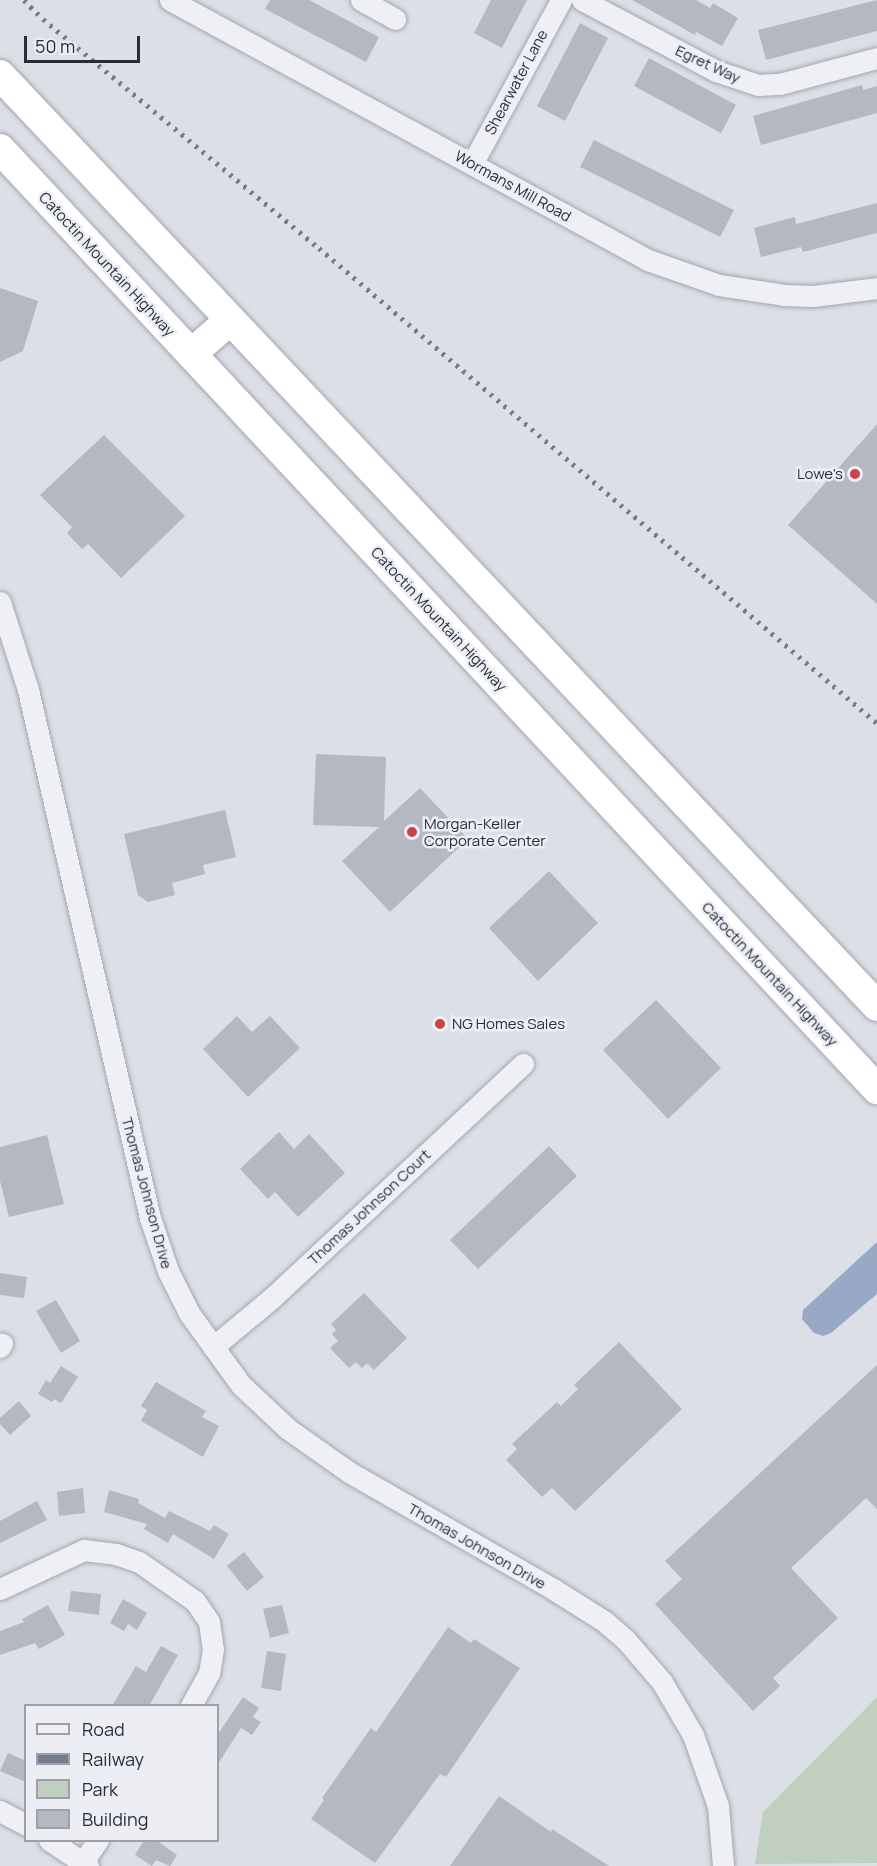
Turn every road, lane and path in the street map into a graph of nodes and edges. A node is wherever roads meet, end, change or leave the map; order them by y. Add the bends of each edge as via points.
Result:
1 (170, 0) edge
2 (361, 0) edge
3 (561, 0) edge
4 (582, 0) edge
5 (395, 19) dead end
6 (877, 58) edge
7 (0, 75) edge
8 (0, 149) edge
9 (472, 164) junction
10 (877, 288) edge
11 (230, 320) junction
12 (191, 354) junction
13 (0, 602) edge
14 (877, 1006) edge
15 (523, 1064) dead end
16 (877, 1089) edge
17 (213, 1347) junction
18 (0, 1589) edge
19 (192, 1704) edge
20 (0, 1812) edge
21 (24, 1824) edge
22 (52, 1842) edge
23 (97, 1842) edge
24 (86, 1864) edge
25 (723, 1866) edge

1 - 9 street, Wormans Mill Road
2 - 5 street
3 - 9 street, Shearwater Lane
4 - 6 street, Egret Way via 716,71 758,85 780,84
7 - 11 highway
8 - 12 highway, Catoctin Mountain Highway
9 - 10 street, Wormans Mill Road via 648,260 691,277 784,295 813,296
11 - 12 highway
11 - 14 highway
12 - 16 highway, Catoctin Mountain Highway
13 - 17 street, Thomas Johnson Drive via 28,690 150,1218 178,1293
15 - 17 street, Thomas Johnson Court via 273,1297
17 - 25 street, Thomas Johnson Drive via 265,1409 332,1461 554,1589 625,1639 662,1682 693,1735 718,1806
18 - 19 street via 84,1550 139,1562 195,1600 209,1622 213,1649 209,1673
20 - 21 street
22 - 24 street
23 - 24 street

